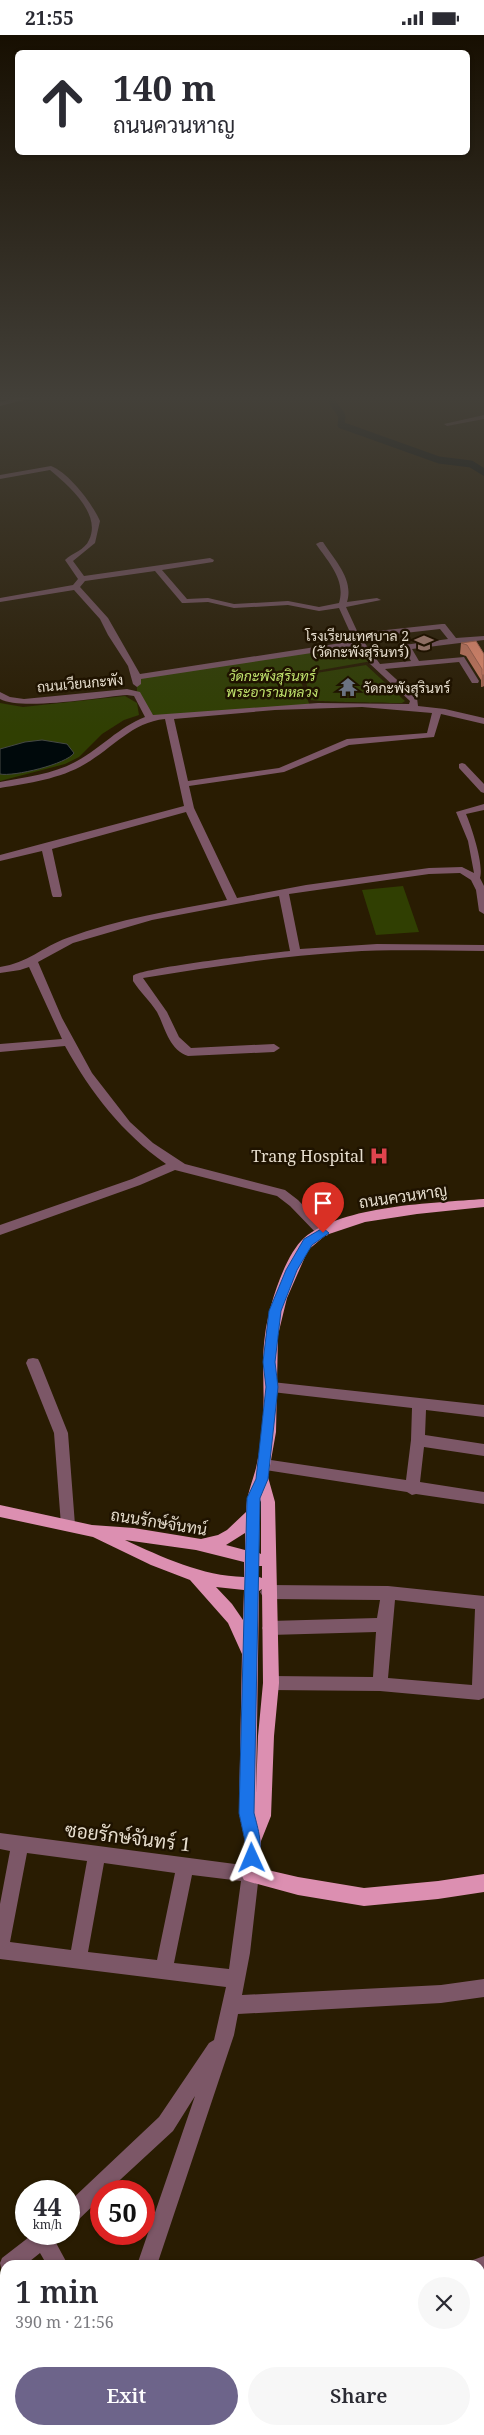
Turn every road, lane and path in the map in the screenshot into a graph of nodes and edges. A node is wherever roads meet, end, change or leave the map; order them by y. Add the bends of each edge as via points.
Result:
1 (88, 509) edge
2 (320, 544) dead end
3 (210, 560) dead end
4 (157, 569) junction
5 (82, 579) junction
6 (76, 587) junction
7 (0, 599) edge
8 (377, 600) dead end
9 (342, 607) junction
10 (484, 638) edge
11 (358, 640) junction
12 (454, 641) junction
13 (416, 663) junction
14 (378, 667) junction
15 (137, 677) junction
16 (475, 681) dead end
17 (137, 694) junction
18 (0, 695) edge
19 (413, 709) junction
20 (437, 712) junction
21 (169, 717) junction
22 (150, 718) junction
23 (484, 721) edge
24 (462, 766) dead end
25 (184, 784) junction
26 (0, 785) edge
27 (484, 790) edge
28 (484, 807) edge
29 (189, 808) junction
30 (46, 847) junction
31 (0, 858) edge
32 (480, 874) edge
33 (283, 892) junction
34 (57, 895) dead end
35 (233, 901) junction
36 (484, 911) edge
37 (484, 948) edge
38 (296, 954) junction
39 (32, 961) junction
40 (0, 970) edge
41 (70, 1042) junction
42 (0, 1048) edge
43 (274, 1048) dead end
44 (175, 1165) junction
45 (484, 1203) edge
46 (0, 1230) edge
47 (323, 1233) junction
48 (33, 1363) dead end
49 (272, 1387) junction
50 (419, 1403) junction
51 (484, 1411) edge
52 (418, 1440) junction
53 (484, 1450) edge
54 (263, 1472) junction
55 (412, 1489) junction
56 (484, 1498) edge
57 (0, 1511) edge
58 (253, 1513) junction
59 (68, 1525) junction
60 (92, 1531) junction
61 (196, 1545) junction
62 (252, 1559) junction
63 (268, 1561) junction
64 (196, 1576) junction
65 (251, 1584) junction
66 (268, 1588) junction
67 (388, 1593) junction
68 (483, 1603) edge
69 (384, 1625) junction
70 (270, 1628) junction
71 (251, 1668) junction
72 (270, 1683) junction
73 (380, 1684) junction
74 (0, 1841) edge
75 (253, 1841) junction
76 (20, 1844) junction
77 (97, 1854) junction
78 (185, 1866) junction
79 (250, 1874) junction
80 (484, 1883) edge
81 (78, 1959) junction
82 (164, 1970) junction
83 (236, 1979) junction
84 (484, 1988) edge
85 (231, 2005) junction
86 (225, 2035) junction
87 (80, 2205) edge
88 (34, 2245) edge
89 (49, 2245) edge
90 (15, 2260) edge
91 (56, 2260) edge
92 (149, 2260) edge

1 - 5 street via 96,521 94,539 69,560
2 - 9 street via 344,580 346,593
3 - 4 street
4 - 5 street
4 - 9 street via 185,601 208,600 234,606 288,603 319,609
5 - 6 street
6 - 7 street
6 - 15 street via 104,618
8 - 9 street
9 - 11 street
10 - 12 street
11 - 12 street via 442,626
11 - 14 street
11 - 15 street
12 - 13 street via 407,647
13 - 14 street
13 - 16 street via 461,659
14 - 19 street via 414,700
15 - 17 street
17 - 18 street, ถนนเวียนกะพัง via 127,692 24,702
17 - 22 street, ถนนเวียนกะพัง
19 - 20 street
19 - 21 street via 363,705 310,706
20 - 23 street
20 - 25 street via 430,735 347,742 281,770
21 - 22 street
21 - 25 street
22 - 26 street via 131,725 80,763 62,771
24 - 27 street
25 - 29 street
28 - 32 street via 461,812 473,841
29 - 30 street
29 - 35 street
30 - 31 street
30 - 34 street
32 - 33 street via 429,871
32 - 36 street
33 - 35 street
33 - 38 street
35 - 39 street via 104,929 69,941
37 - 38 street via 378,947
38 - 43 street via 138,976 138,981 162,1012 174,1039 188,1053
39 - 40 street via 20,967
39 - 41 street
41 - 42 street
41 - 44 street via 112,1109 138,1137
44 - 46 street
44 - 47 street via 280,1193
45 - 47 main road, ถนนควนหาญ via 372,1216 334,1226
47 - 49 main road, ถนนควนหาญ via 308,1242 275,1311 269,1362
48 - 59 street via 61,1433
49 - 50 street
49 - 54 main road, ถนนควนหาญ
50 - 51 street
50 - 52 street
52 - 53 street
52 - 55 street
54 - 55 street
54 - 58 main road, ถนนควนหาญ via 253,1498
54 - 63 main road, ถนนควนหาญ via 268,1502
55 - 56 street
57 - 59 main road
58 - 61 main road via 232,1537
58 - 62 main road, ถนนควนหาญ
59 - 60 main road
60 - 61 main road, ถนนรักษ์จันทน์ via 134,1533
60 - 64 main road, ถนนรักษ์จันทน์
61 - 62 main road, ถนนรักษ์จันทน์
62 - 63 main road, ถนนรักษ์จันทน์
62 - 65 main road, ถนนควนหาญ
63 - 66 main road, ถนนควนหาญ
64 - 65 main road, ถนนรักษ์จันทน์
64 - 71 main road via 233,1615 244,1638
65 - 66 main road, ถนนรักษ์จันทน์
65 - 71 main road
66 - 67 street
66 - 70 main road
67 - 68 street
67 - 69 street
68 - 73 street via 479,1693
69 - 70 street
69 - 73 street
70 - 72 main road
71 - 75 main road via 246,1813
72 - 73 street
72 - 75 main road via 263,1816
74 - 76 street, ซอยรักษ์จันทร์ 1
75 - 79 main road
76 - 77 street, ซอยรักษ์จันทร์ 1
76 - 81 street via 0,1950
77 - 78 street, ซอยรักษ์จันทร์ 1
77 - 81 street
78 - 79 street, ซอยรักษ์จันทร์ 1
78 - 82 street
79 - 80 main road via 364,1897 438,1891
79 - 83 street
81 - 82 street
82 - 83 street
83 - 85 street
84 - 85 street via 441,1994
85 - 86 street
86 - 87 street via 166,2124
86 - 92 street
88 - 90 street
89 - 91 street

